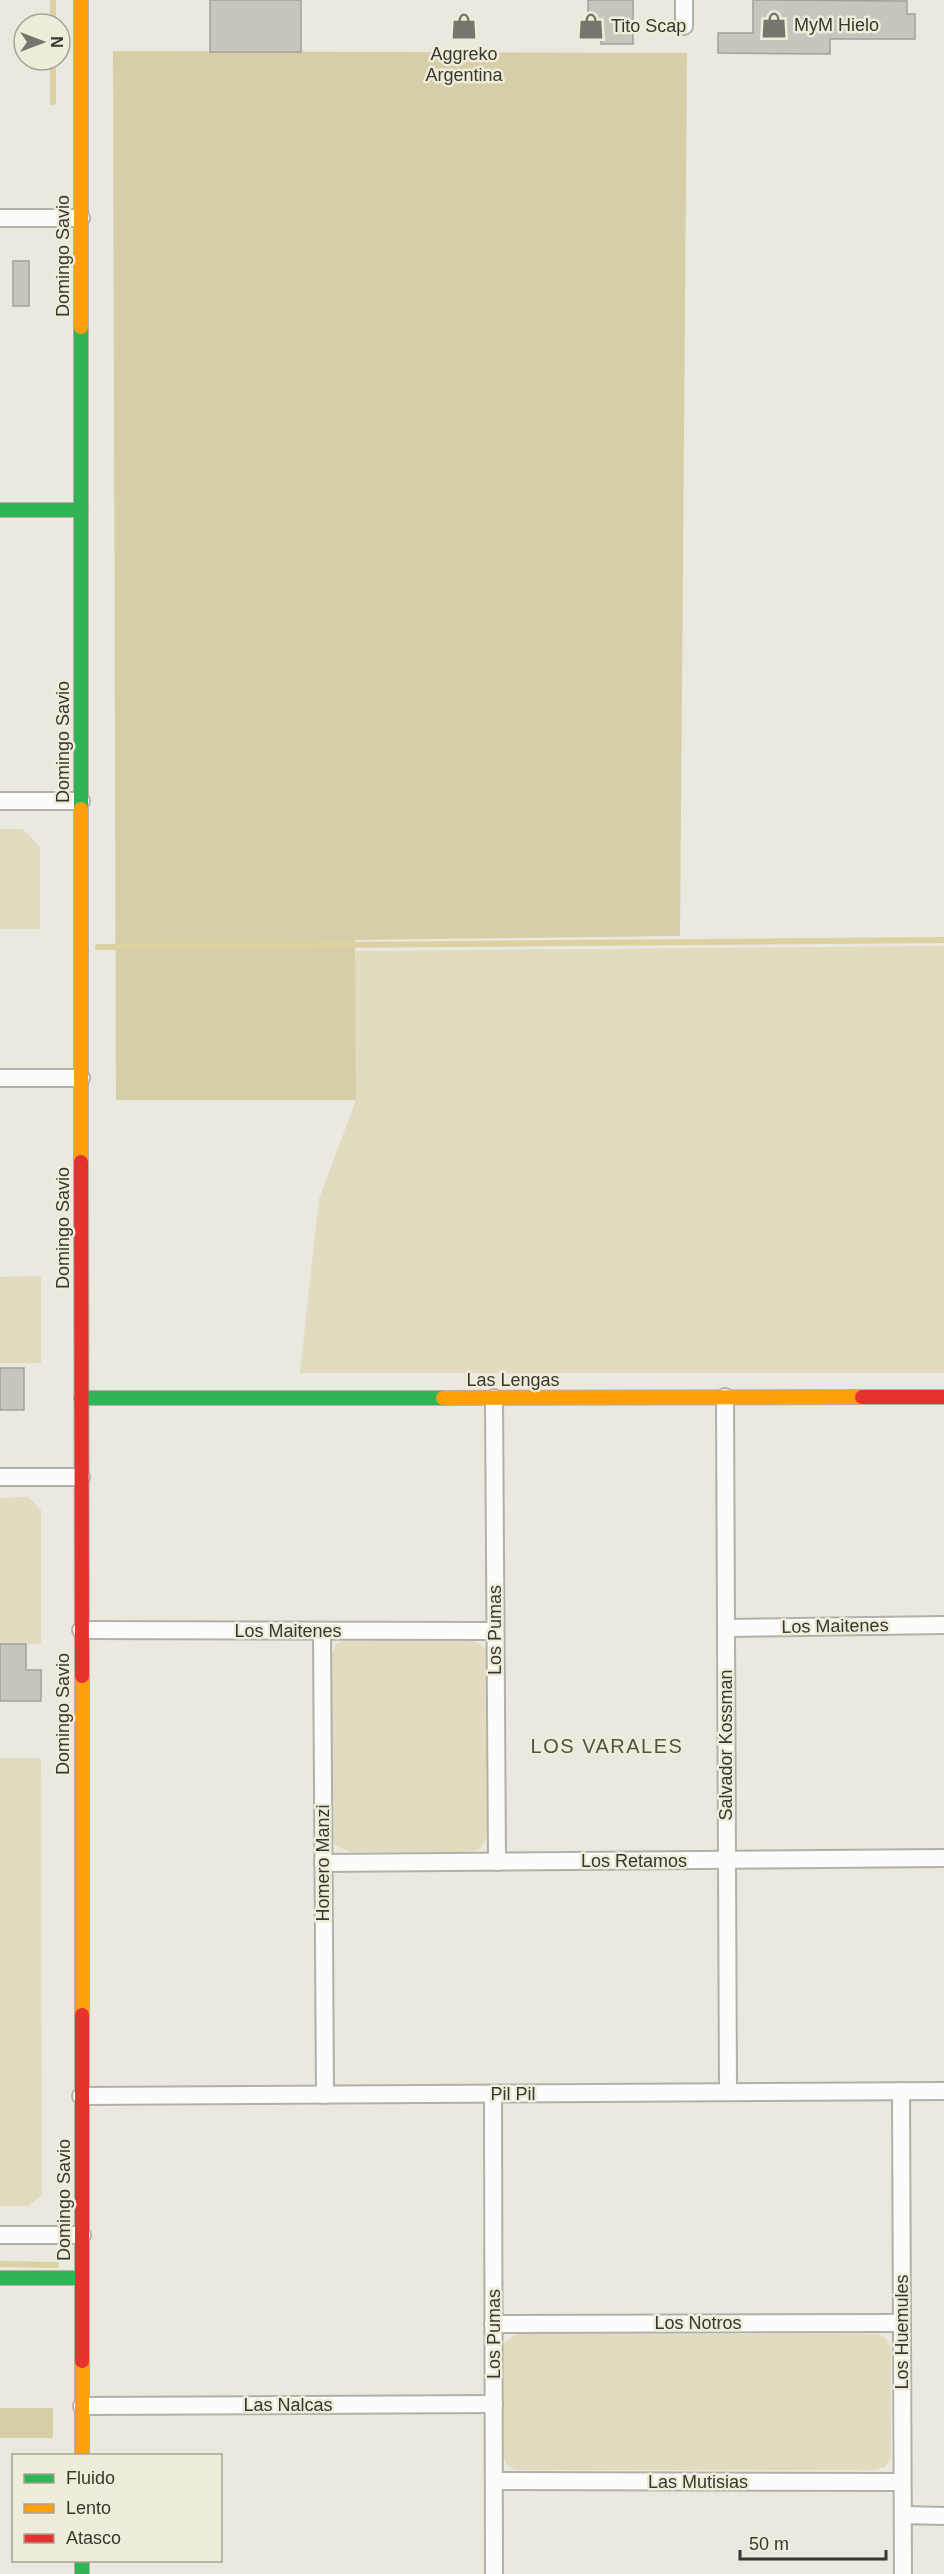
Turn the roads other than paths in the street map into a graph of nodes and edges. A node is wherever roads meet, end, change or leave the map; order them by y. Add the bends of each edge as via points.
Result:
1 (81, 0) edge
2 (684, 0) edge
3 (684, 26) dead end
4 (0, 218) edge
5 (81, 218) junction
6 (0, 510) edge
7 (81, 510) junction
8 (0, 801) edge
9 (81, 801) junction
10 (0, 1078) edge
11 (81, 1078) junction
12 (725, 1397) junction
13 (944, 1397) edge
14 (81, 1398) junction
15 (494, 1398) junction
16 (0, 1477) edge
17 (81, 1477) junction
18 (944, 1625) edge
19 (726, 1628) junction
20 (81, 1630) junction
21 (322, 1630) junction
22 (495, 1630) junction
23 (944, 1858) edge
24 (727, 1860) junction
25 (497, 1862) junction
26 (323, 1863) junction
27 (901, 2091) junction
28 (944, 2091) edge
29 (728, 2092) junction
30 (493, 2094) junction
31 (325, 2095) junction
32 (81, 2096) junction
33 (0, 2235) edge
34 (82, 2235) junction
35 (0, 2278) edge
36 (82, 2278) junction
37 (902, 2323) junction
38 (493, 2324) junction
39 (494, 2404) junction
40 (82, 2406) junction
41 (82, 2454) edge
42 (494, 2481) junction
43 (902, 2482) junction
44 (903, 2515) junction
45 (944, 2516) edge
46 (494, 2574) edge
47 (903, 2574) edge

1 - 5 street, Domingo Savio
2 - 3 street
4 - 5 street
5 - 7 street, Domingo Savio
6 - 7 street
7 - 9 street, Domingo Savio
8 - 9 street
9 - 11 street, Domingo Savio
10 - 11 street
11 - 14 street, Domingo Savio
12 - 13 street, Las Lengas
12 - 15 street, Las Lengas
12 - 19 street, Salvador Kossman
14 - 15 street, Las Lengas
14 - 17 street, Domingo Savio
15 - 22 street, Los Pumas
16 - 17 street
17 - 20 street, Domingo Savio
18 - 19 street, Los Maitenes
19 - 24 street, Salvador Kossman
20 - 21 street, Los Maitenes
20 - 32 street, Domingo Savio
21 - 22 street, Los Maitenes
21 - 26 street, Homero Manzi
22 - 25 street, Los Pumas
23 - 24 street, Los Retamos
24 - 25 street, Los Retamos
24 - 29 street, Salvador Kossman
25 - 26 street, Los Retamos
26 - 31 street, Homero Manzi
27 - 28 street, Pil Pil
27 - 29 street, Pil Pil
27 - 37 street, Los Huemules
29 - 30 street, Pil Pil
30 - 31 street, Pil Pil
30 - 38 street, Los Pumas
31 - 32 street, Pil Pil
32 - 34 street, Domingo Savio
33 - 34 street
34 - 36 street, Domingo Savio
35 - 36 street
36 - 40 street, Domingo Savio
37 - 38 street, Los Notros
37 - 43 street, Los Huemules
38 - 39 street, Los Pumas
39 - 40 street, Las Nalcas
39 - 42 street, Los Pumas
40 - 41 street, Domingo Savio
42 - 43 street, Las Mutisias
42 - 46 street, Los Pumas
43 - 44 street, Los Huemules
44 - 45 street
44 - 47 street, Los Huemules

